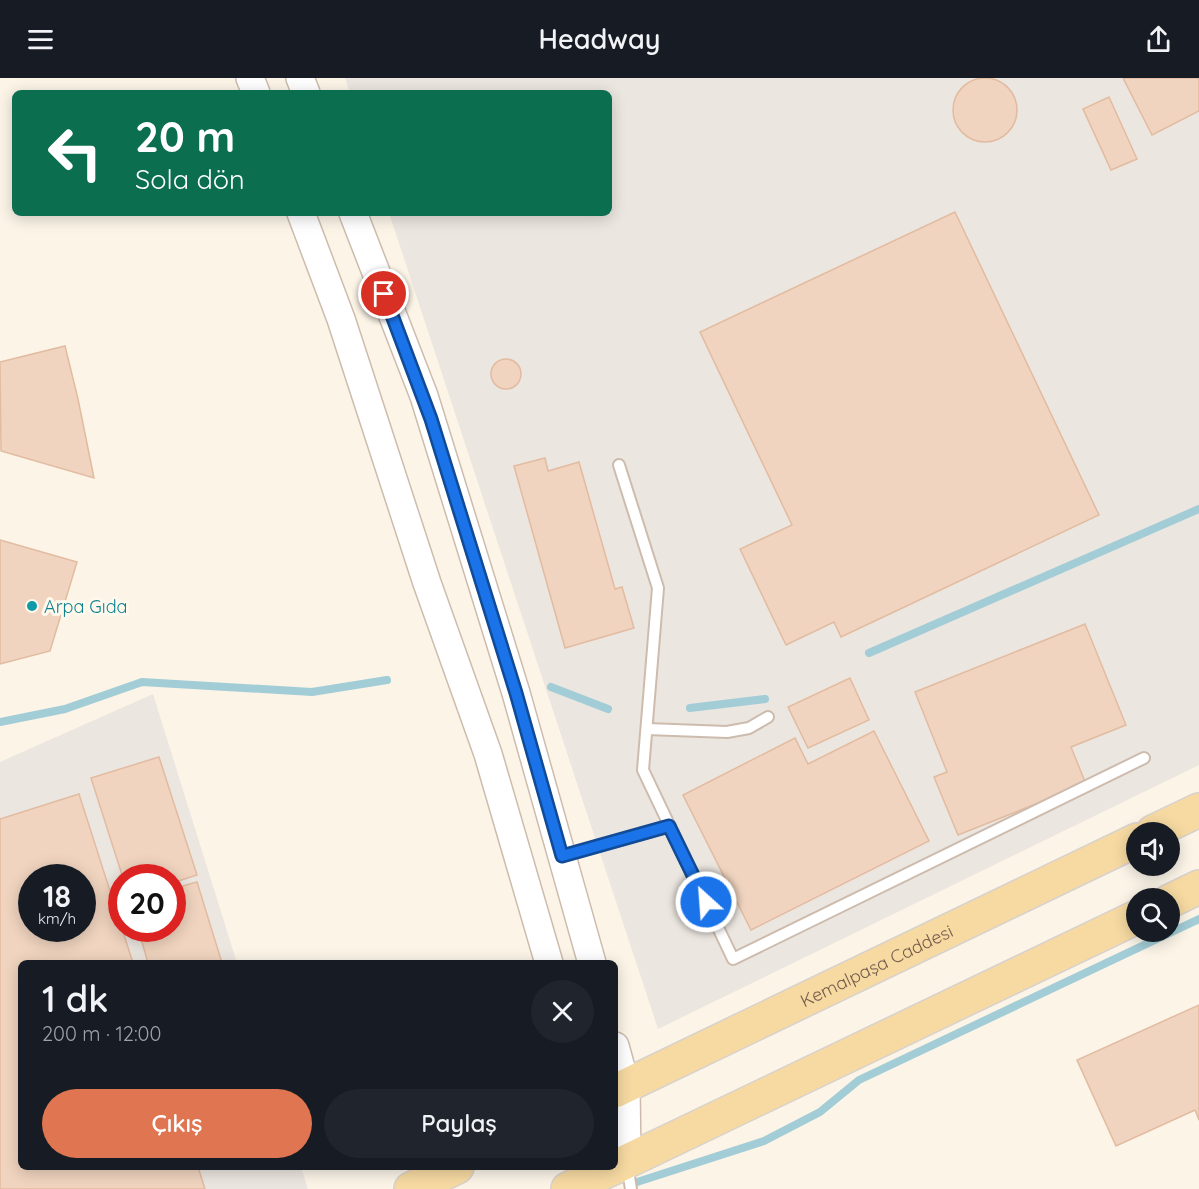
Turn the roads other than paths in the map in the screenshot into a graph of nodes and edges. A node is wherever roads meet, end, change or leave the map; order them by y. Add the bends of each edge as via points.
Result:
1 (302, 216) edge
2 (354, 216) edge
3 (620, 465) dead end
4 (768, 717) dead end
5 (647, 729) junction
6 (1144, 758) dead end
7 (1199, 810) edge
8 (1173, 822) edge
9 (669, 826) junction
10 (1126, 845) edge
11 (562, 856) junction
12 (1199, 887) edge
13 (1180, 896) edge
14 (1126, 922) edge
15 (548, 960) edge
16 (591, 960) edge
17 (618, 1068) edge
18 (621, 1089) edge
19 (620, 1166) edge
20 (451, 1170) edge
21 (611, 1170) edge
22 (411, 1189) edge
23 (568, 1189) edge

1 - 15 street via 341,319 427,584 488,754
2 - 11 street via 424,396
3 - 5 lane via 658,588
4 - 5 lane via 749,728 727,732
5 - 9 lane via 643,770
6 - 9 lane via 734,959
7 - 8 main road
9 - 11 lane
10 - 18 main road, Kemalpaşa Caddesi
11 - 16 street
12 - 13 main road
14 - 19 main road
17 - 18 street
18 - 19 street
20 - 22 main road
21 - 23 main road

